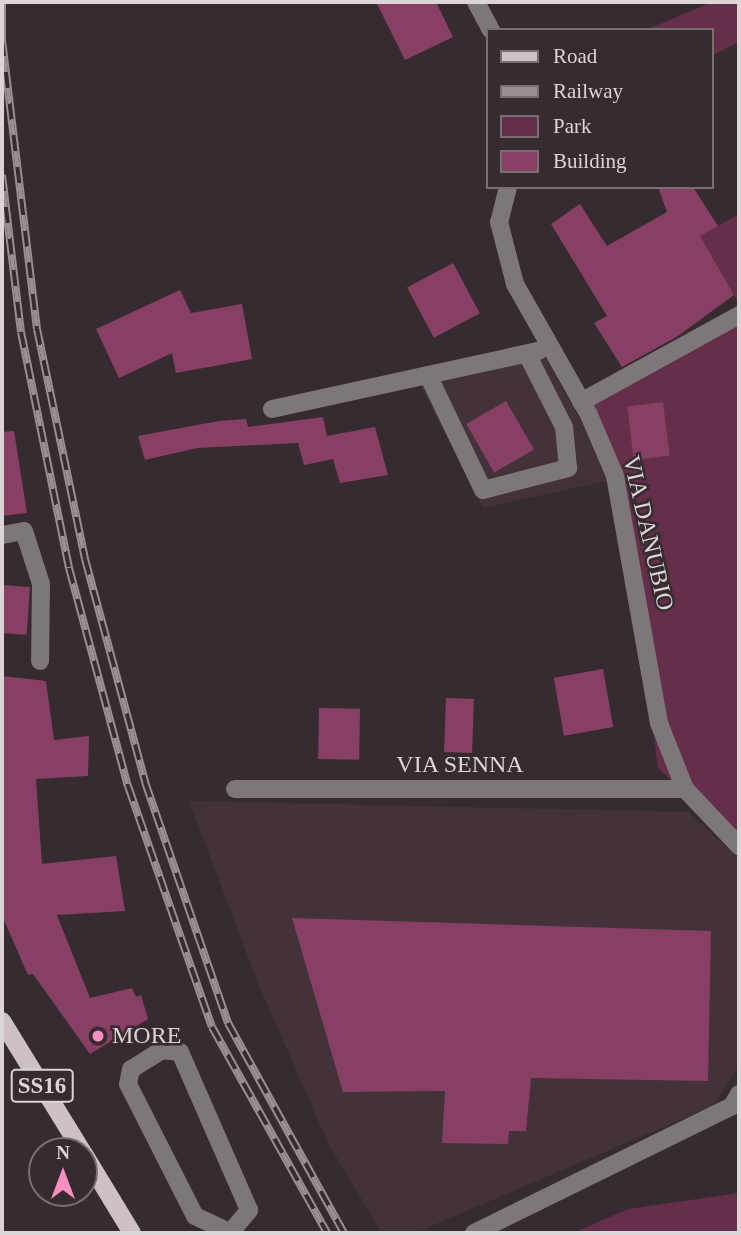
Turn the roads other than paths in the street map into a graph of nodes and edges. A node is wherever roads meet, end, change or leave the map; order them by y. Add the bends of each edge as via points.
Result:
1 (476, 2) edge
2 (490, 28) edge
3 (507, 189) edge
4 (739, 315) edge
5 (549, 349) junction
6 (527, 354) junction
7 (428, 375) junction
8 (581, 402) junction
9 (272, 409) dead end
10 (2, 535) edge
11 (40, 661) dead end
12 (235, 789) dead end
13 (685, 789) junction
14 (739, 846) edge
15 (2, 1021) edge
16 (739, 1094) edge
17 (73, 1137) edge
18 (98, 1177) edge
19 (132, 1233) edge
20 (230, 1233) edge
21 (474, 1233) edge

1 - 2 street
3 - 5 street, VIA DANUBIO via 499,222 501,240 515,284
4 - 8 street
5 - 6 street
5 - 8 street, VIA DANUBIO
6 - 7 street
6 - 7 street via 564,427 568,468 483,490
7 - 9 street
8 - 13 street, VIA DANUBIO via 615,476 659,723
10 - 11 street via 24,531 41,584
12 - 13 street, VIA SENNA
13 - 14 street, VIA DANUBIO
15 - 17 main road, SS16
16 - 21 street via 732,1105
18 - 19 main road, SS16
20 - 20 street via 249,1210 180,1052 162,1050 131,1069 128,1084 195,1216

